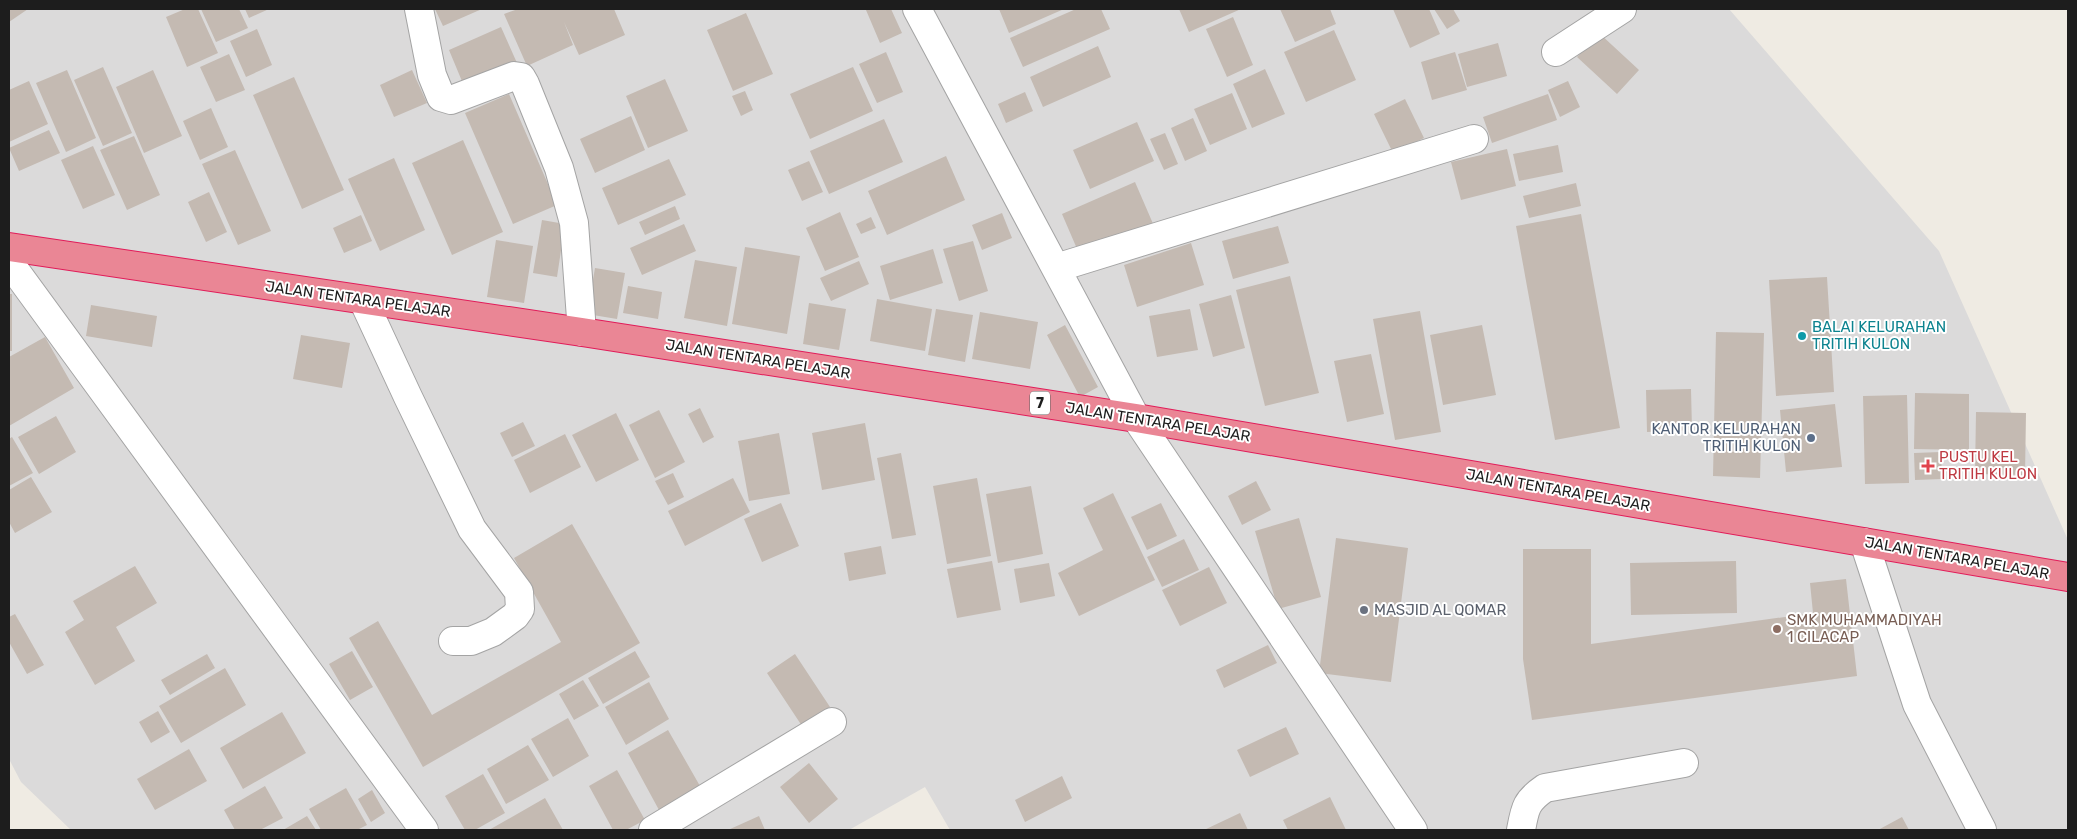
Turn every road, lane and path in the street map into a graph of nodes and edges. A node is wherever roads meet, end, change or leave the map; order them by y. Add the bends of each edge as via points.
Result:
1 (419, 9) edge
2 (917, 9) edge
3 (1622, 9) edge
4 (1556, 52) dead end
5 (1474, 139) dead end
6 (9, 247) edge
7 (9, 262) edge
8 (1056, 268) junction
9 (363, 300) junction
10 (582, 332) junction
11 (1136, 418) junction
12 (1864, 542) junction
13 (2068, 577) edge
14 (454, 641) dead end
15 (832, 722) dead end
16 (1684, 763) dead end
17 (424, 830) edge
18 (653, 830) edge
19 (1413, 830) edge
20 (1521, 830) edge
21 (1982, 830) edge

1 - 10 street via 432,75 441,96 451,100 514,76 525,84 559,168 574,224
2 - 8 street
3 - 4 street
5 - 8 street
6 - 9 highway, JALAN TENTARA PELAJAR / 7
7 - 17 street
8 - 11 street
9 - 10 highway, JALAN TENTARA PELAJAR / 7
9 - 14 street via 472,529 519,592 520,609 515,616 493,632 471,640
10 - 11 highway, JALAN TENTARA PELAJAR / 7
11 - 12 highway, JALAN TENTARA PELAJAR / 7
11 - 19 street
12 - 13 highway, JALAN TENTARA PELAJAR / 7
12 - 21 street via 1916,704
15 - 18 street
16 - 20 street via 1545,788 1530,799

